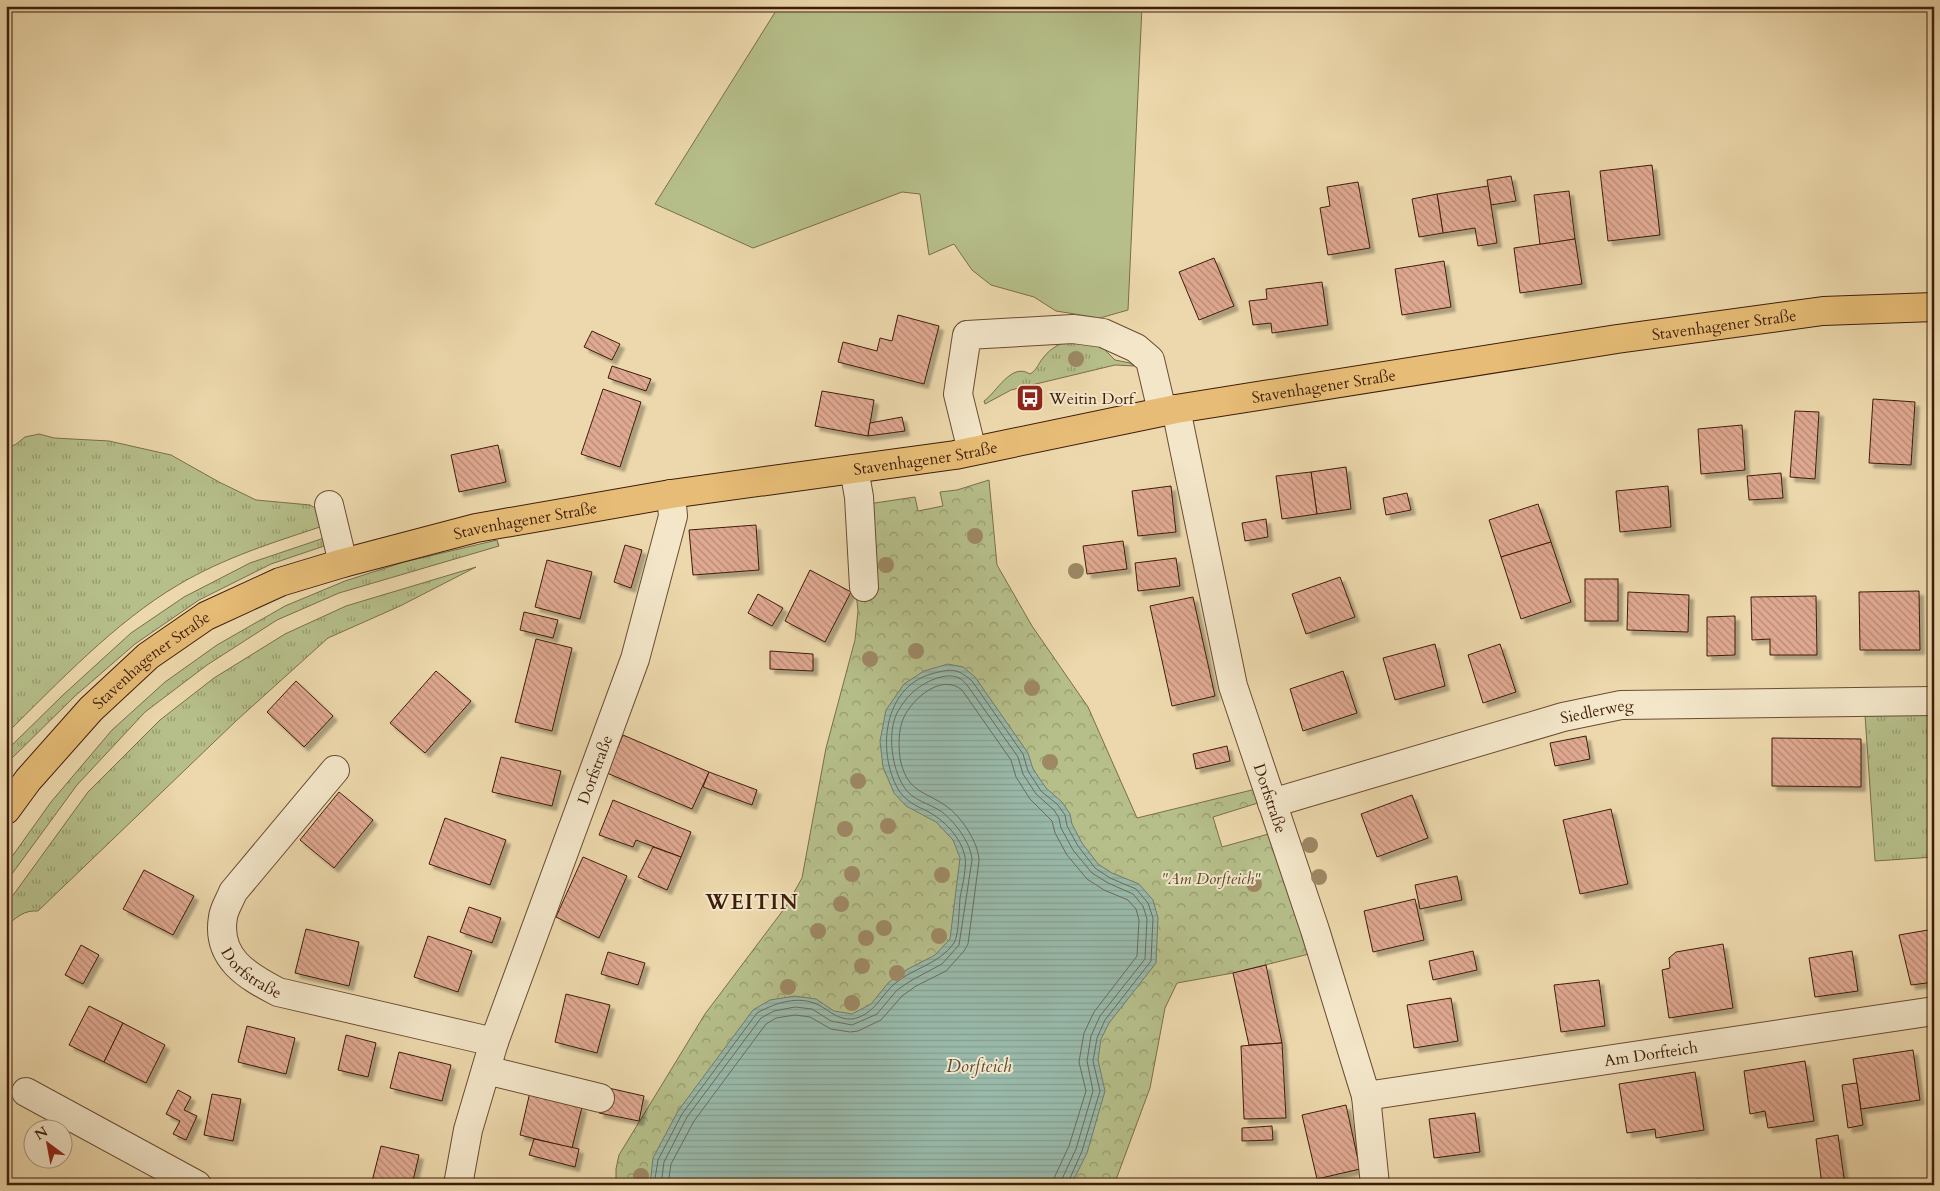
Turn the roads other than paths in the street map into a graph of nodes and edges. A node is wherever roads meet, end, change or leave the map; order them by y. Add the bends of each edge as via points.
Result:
1 (1934, 307) edge
2 (1169, 410) junction
3 (972, 452) junction
4 (854, 469) junction
5 (670, 494) junction
6 (329, 504) dead end
7 (343, 563) junction
8 (864, 587) dead end
9 (1934, 701) edge
10 (336, 770) dead end
11 (1272, 803) junction
12 (6, 810) edge
13 (1934, 1011) edge
14 (494, 1042) junction
15 (486, 1070) junction
16 (26, 1092) dead end
17 (1366, 1096) junction
18 (600, 1098) dead end
19 (197, 1185) edge
20 (458, 1185) edge
21 (1375, 1185) edge

1 - 2 main road, Stavenhagener Straße via 1823,311 1626,337
2 - 3 main road, Stavenhagener Straße
2 - 3 street, Dorfstraße via 1150,360 1136,348 1103,334 1073,330 967,335 958,394
2 - 11 street, Dorfstraße via 1233,686
3 - 4 main road, Stavenhagener Straße
4 - 5 main road, Stavenhagener Straße
4 - 8 street via 859,498
5 - 7 main road, Stavenhagener Straße via 476,528
5 - 14 street, Dorfstraße via 673,516 635,659
6 - 7 street
7 - 12 main road, Stavenhagener Straße via 280,582 206,616 148,656 91,709
9 - 11 street, Siedlerweg via 1621,705 1564,717
10 - 14 street, Dorfstraße via 233,892 223,916 222,935 231,960 251,978 278,992
11 - 17 street, Dorfstraße
13 - 17 street, Am Dorfteich
14 - 15 street, Dorfstraße
15 - 18 street
15 - 20 street, Dorfstraße via 468,1130
16 - 19 street
17 - 21 street, Dorfstraße

